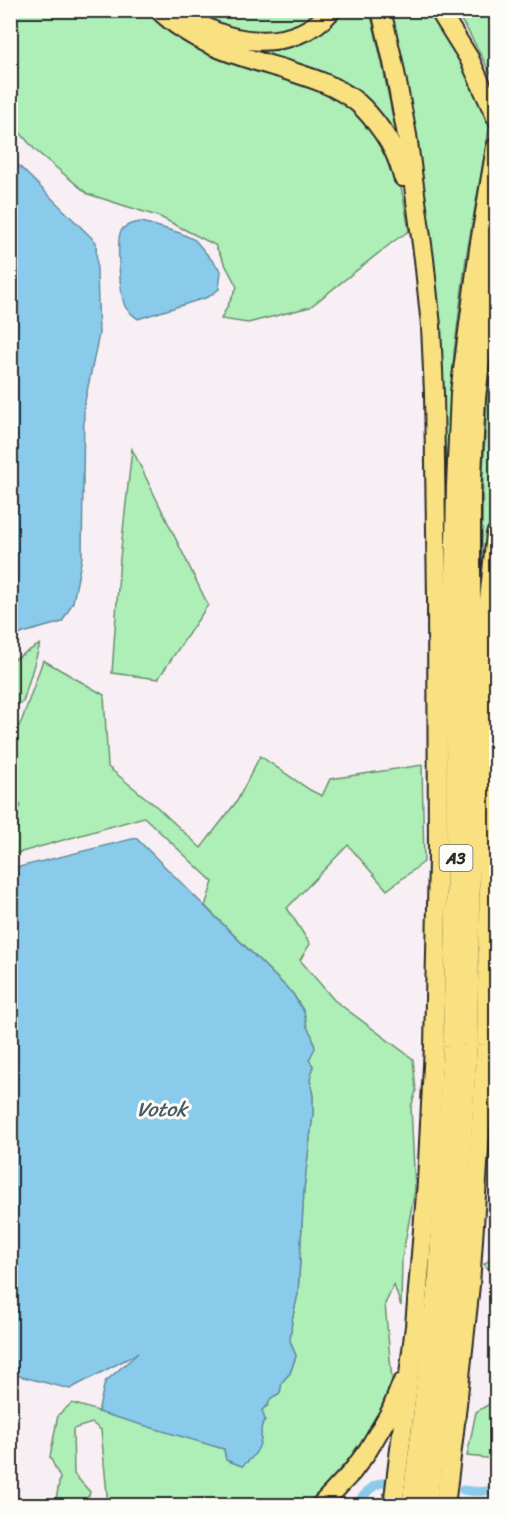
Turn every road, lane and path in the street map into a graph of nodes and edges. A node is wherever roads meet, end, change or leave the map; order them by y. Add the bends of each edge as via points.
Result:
1 (159, 10) edge
2 (179, 10) edge
3 (332, 10) edge
4 (381, 10) edge
5 (440, 10) edge
6 (496, 117) edge
7 (496, 147) edge
8 (496, 236) edge
9 (424, 259) junction
10 (496, 534) edge
11 (415, 1326) junction
12 (320, 1506) edge
13 (393, 1506) edge
14 (411, 1506) edge
15 (428, 1506) edge
16 (445, 1506) edge

1 - 9 highway via 202,42 328,84 358,104 375,121 399,159 415,246
2 - 3 highway via 223,35 268,42 312,28
4 - 9 highway via 406,135
5 - 6 highway via 469,58
7 - 14 highway, A3 via 478,249 460,393 454,593 456,867 452,1047 438,1275
8 - 15 highway, A3 via 476,399 471,494 468,1045 451,1306
9 - 11 highway via 434,393 438,861 434,1046
10 - 16 highway via 489,600 486,1045 470,1285
11 - 12 highway via 391,1411 352,1472
11 - 13 highway

